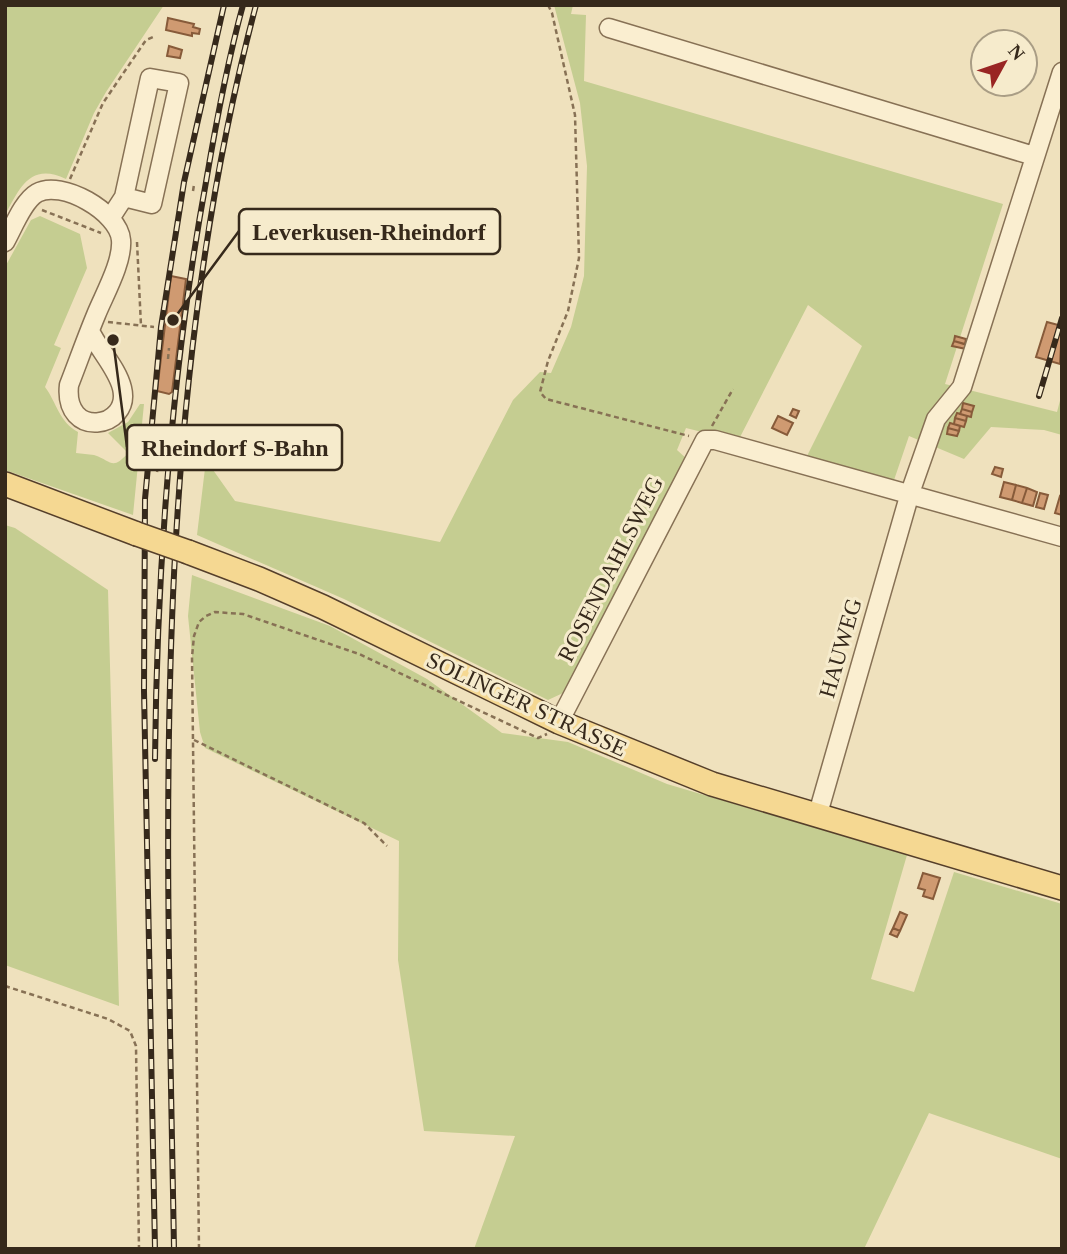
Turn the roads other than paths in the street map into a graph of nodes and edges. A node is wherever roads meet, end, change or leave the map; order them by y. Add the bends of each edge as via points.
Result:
1 (609, 28) dead end
2 (1062, 72) edge
3 (1054, 116) edge
4 (1034, 156) junction
5 (124, 197) junction
6 (111, 217) junction
7 (5, 242) edge
8 (90, 331) junction
9 (5, 484) edge
10 (911, 493) junction
11 (1062, 537) edge
12 (559, 722) junction
13 (817, 817) junction
14 (1062, 888) edge

1 - 4 street
2 - 3 street
3 - 4 street
4 - 10 street, HAUWEG via 962,387 936,419
5 - 5 street via 152,204 179,83 150,78
5 - 6 street
6 - 7 street via 99,207 50,189 36,194 26,205
6 - 8 street via 121,240 118,261
8 - 8 street via 68,396 78,417 99,424 116,412 122,390
9 - 12 main road, SOLINGER STRASSE, bridge via 259,579
10 - 11 street
10 - 12 street, ROSENDAHLSWEG via 705,440
10 - 13 street, HAUWEG
12 - 13 main road, SOLINGER STRASSE via 712,785
13 - 14 main road, SOLINGER STRASSE

